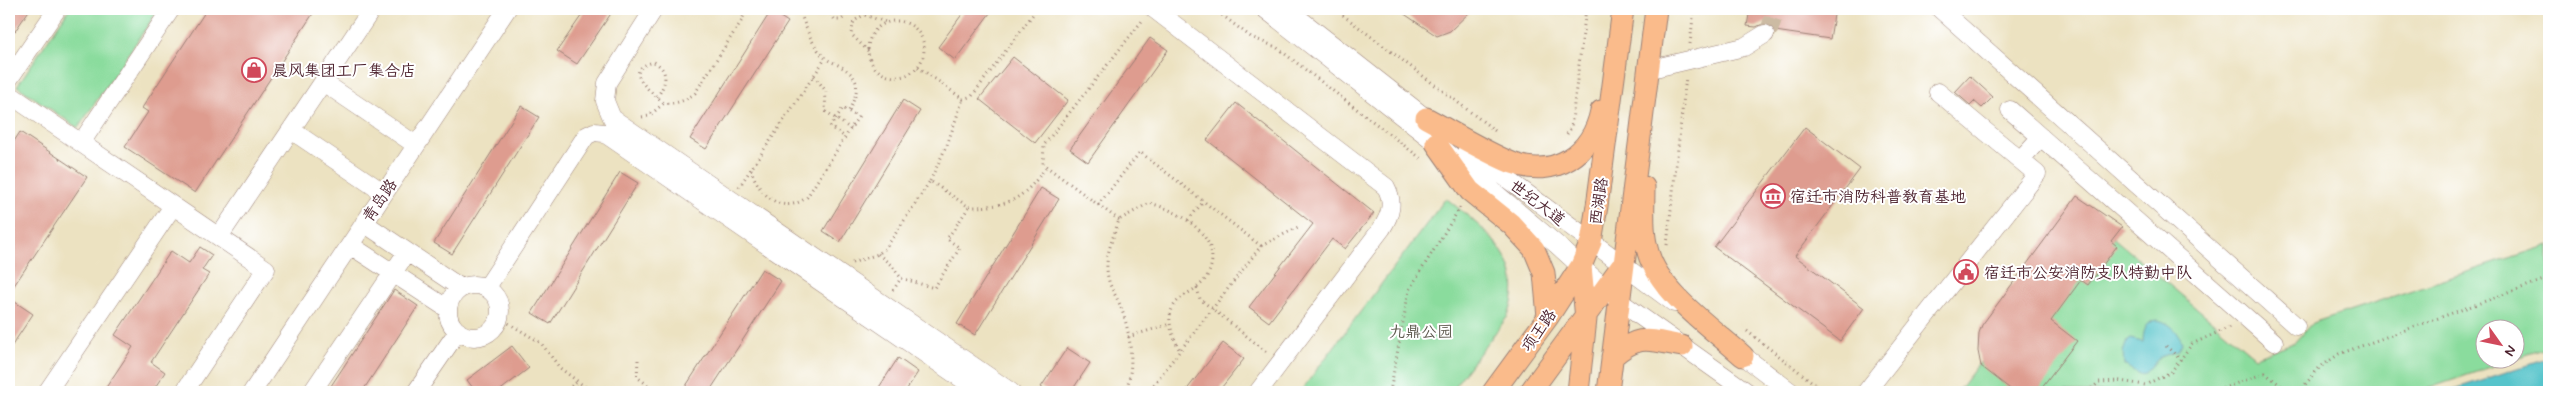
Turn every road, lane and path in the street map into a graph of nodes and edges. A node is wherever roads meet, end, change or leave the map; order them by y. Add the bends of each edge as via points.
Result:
1 (57, 9) edge
2 (171, 9) edge
3 (372, 9) edge
4 (507, 9) edge
5 (654, 9) edge
6 (746, 9) edge
7 (799, 9) edge
8 (832, 9) edge
9 (846, 9) edge
10 (1037, 9) edge
11 (1214, 9) edge
12 (1265, 9) edge
13 (1287, 9) edge
14 (1335, 9) edge
15 (1586, 9) edge
16 (1694, 9) edge
17 (1940, 9) edge
18 (1623, 10) edge
19 (1150, 12) edge
20 (846, 16) junction
21 (1654, 18) edge
22 (854, 20) junction
23 (887, 22) junction
24 (1765, 34) tunnel mouth
25 (868, 51) junction
26 (825, 59) junction
27 (1688, 60) junction
28 (918, 67) junction
29 (1651, 69) junction
30 (640, 70) junction
31 (635, 74) dead end
32 (814, 76) junction
33 (9, 79) edge
34 (323, 82) junction
35 (1938, 92) dead end
36 (9, 94) edge
37 (657, 96) junction
38 (963, 99) junction
39 (664, 103) junction
40 (2010, 110) dead end
41 (849, 111) junction
42 (638, 118) dead end
43 (836, 118) junction
44 (1426, 118) junction
45 (851, 128) junction
46 (291, 130) junction
47 (1500, 136) dead end
48 (846, 137) junction
49 (2040, 138) junction
50 (1563, 140) dead end
51 (81, 143) junction
52 (1436, 144) junction
53 (416, 145) junction
54 (2020, 160) junction
55 (1430, 165) dead end
56 (1046, 166) junction
57 (751, 169) junction
58 (930, 181) junction
59 (1470, 191) junction
60 (384, 193) junction
61 (730, 199) junction
62 (1204, 201) junction
63 (1098, 205) junction
64 (173, 206) junction
65 (969, 207) junction
66 (1119, 220) junction
67 (1188, 220) junction
68 (364, 223) junction
69 (1300, 226) dead end
70 (219, 237) junction
71 (1592, 242) junction
72 (350, 245) junction
73 (1261, 246) junction
74 (1666, 251) dead end
75 (407, 252) junction
76 (878, 254) junction
77 (1623, 264) junction
78 (1581, 266) junction
79 (829, 267) junction
80 (392, 273) junction
81 (900, 278) junction
82 (2549, 278) edge
83 (487, 287) junction
84 (461, 288) junction
85 (1197, 288) junction
86 (1612, 295) junction
87 (884, 305) junction
88 (448, 309) junction
89 (1212, 309) junction
90 (1548, 317) junction
91 (500, 318) junction
92 (1586, 319) junction
93 (2249, 320) junction
94 (1170, 324) junction
95 (2296, 326) dead end
96 (458, 331) junction
97 (1746, 331) dead end
98 (1128, 337) junction
99 (2274, 342) dead end
100 (1682, 346) junction
101 (2166, 346) dead end
102 (1180, 351) junction
103 (1743, 356) junction
104 (1612, 357) junction
105 (638, 360) dead end
106 (2181, 360) junction
107 (1281, 363) junction
108 (577, 382) junction
109 (423, 389) edge
110 (47, 392) edge
111 (184, 392) edge
112 (252, 392) edge
113 (312, 392) edge
114 (563, 392) edge
115 (592, 392) edge
116 (657, 392) edge
117 (979, 392) edge
118 (1011, 392) edge
119 (1125, 392) edge
120 (1148, 392) edge
121 (1258, 392) edge
122 (1390, 392) edge
123 (1493, 392) edge
124 (1530, 392) edge
125 (1578, 392) edge
126 (1608, 392) edge
127 (1748, 392) edge
128 (1791, 392) edge
129 (1825, 392) edge
130 (1866, 392) edge
131 (2088, 392) edge
132 (2213, 392) edge
133 (2288, 392) edge
134 (2299, 392) edge

1 - 33 street
2 - 51 street
3 - 34 street
4 - 53 street, 青岛路
5 - 61 street via 607,83 604,94 606,109 612,118
6 - 39 path via 695,92 686,100
7 - 26 path
8 - 20 path via 835,20
9 - 20 path
10 - 38 path via 972,96
11 - 55 path via 1251,37 1276,47
12 - 52 street, 世纪大道
13 - 44 street, 世纪大道
14 - 47 path
15 - 50 path via 1571,128
16 - 27 path
17 - 95 street
18 - 44 main road via 1600,116 1590,141 1576,156 1562,164 1536,166 1513,163
18 - 71 main road, 西湖路
19 - 56 path via 1044,145
19 - 107 street via 1386,187 1390,196 1391,210 1385,223
20 - 22 path
21 - 29 main road
21 - 77 main road, 西湖路
22 - 23 path via 864,15
22 - 25 path via 851,34
23 - 25 path via 875,29
23 - 28 path via 902,21 918,31 924,49
24 - 27 street via 1744,47
25 - 28 path via 871,64 885,76 903,77
26 - 32 path
26 - 41 path via 846,70 856,81 858,89
27 - 29 street
27 - 74 path
28 - 38 path
29 - 103 main road via 1644,189 1648,252 1655,270 1671,291
30 - 31 path
30 - 37 path via 638,77 641,82
30 - 37 path via 654,62 662,67 664,86
32 - 43 path via 826,92 824,110
32 - 57 path
34 - 46 street
34 - 53 street
35 - 54 street
36 - 51 street
37 - 39 path
38 - 58 path
39 - 42 path via 649,116
40 - 49 street
41 - 43 path via 844,108
41 - 45 path via 858,117
43 - 45 path
43 - 48 path via 830,127
44 - 71 street, 世纪大道
45 - 48 path
46 - 60 street
46 - 70 street
48 - 57 path via 800,203 778,204 767,198 758,187
49 - 54 street
49 - 93 street
51 - 64 street
52 - 59 main road
52 - 78 street, 世纪大道
53 - 60 street, 青岛路
54 - 130 street via 2037,174
56 - 63 path
56 - 65 path via 1024,195 1004,204
57 - 61 path
58 - 65 path
58 - 76 path via 886,248
59 - 90 main road via 1511,224 1534,249 1544,272
59 - 122 path via 1409,290
60 - 68 street, 青岛路
61 - 79 street
62 - 63 path via 1140,152
62 - 67 path
62 - 73 path
63 - 66 path
64 - 70 street
64 - 110 street
65 - 81 path via 947,239 960,248 934,288
66 - 67 path via 1149,203 1172,210
66 - 98 path via 1107,267 1110,287 1120,304
67 - 85 path via 1202,232 1213,256 1206,278
68 - 72 street, 青岛路
68 - 75 street
69 - 73 path
70 - 111 street via 266,269
71 - 77 street, 世纪大道
71 - 78 main road, 西湖路
72 - 80 street
72 - 112 street, 青岛路
73 - 89 path
75 - 80 street
75 - 84 street
76 - 79 path
76 - 81 path
77 - 86 main road, 西湖路
77 - 103 street, 世纪大道
78 - 86 street, 世纪大道
78 - 90 main road, 项王路
78 - 92 main road
79 - 87 street
80 - 88 street
80 - 113 street
81 - 87 path
82 - 134 path via 2339,354 2319,368
83 - 84 street via 478,284
83 - 91 street via 498,300
83 - 117 street via 586,136 594,132 604,133
84 - 88 street via 450,300
85 - 89 path via 1200,299
85 - 94 path via 1172,308
86 - 92 main road, 项王路
86 - 100 street, 世纪大道
86 - 104 main road, 西湖路
87 - 118 street
88 - 96 street
89 - 102 path
89 - 107 path
90 - 123 main road, 项王路
91 - 96 street via 490,332 482,336 465,336
91 - 108 path via 541,343 560,368
92 - 124 main road, 项王路
92 - 125 main road
93 - 99 street
93 - 106 path via 2192,344
94 - 98 path
94 - 102 path
96 - 109 street
97 - 129 path
98 - 119 path via 1132,372
100 - 104 main road via 1635,340
100 - 127 street, 世纪大道
101 - 106 path
102 - 120 path
103 - 128 street, 世纪大道
104 - 126 main road, 西湖路
105 - 116 path via 636,377
106 - 131 path via 2171,372 2145,385 2099,382
107 - 121 street
108 - 114 path
108 - 115 path
132 - 133 path via 2265,373

